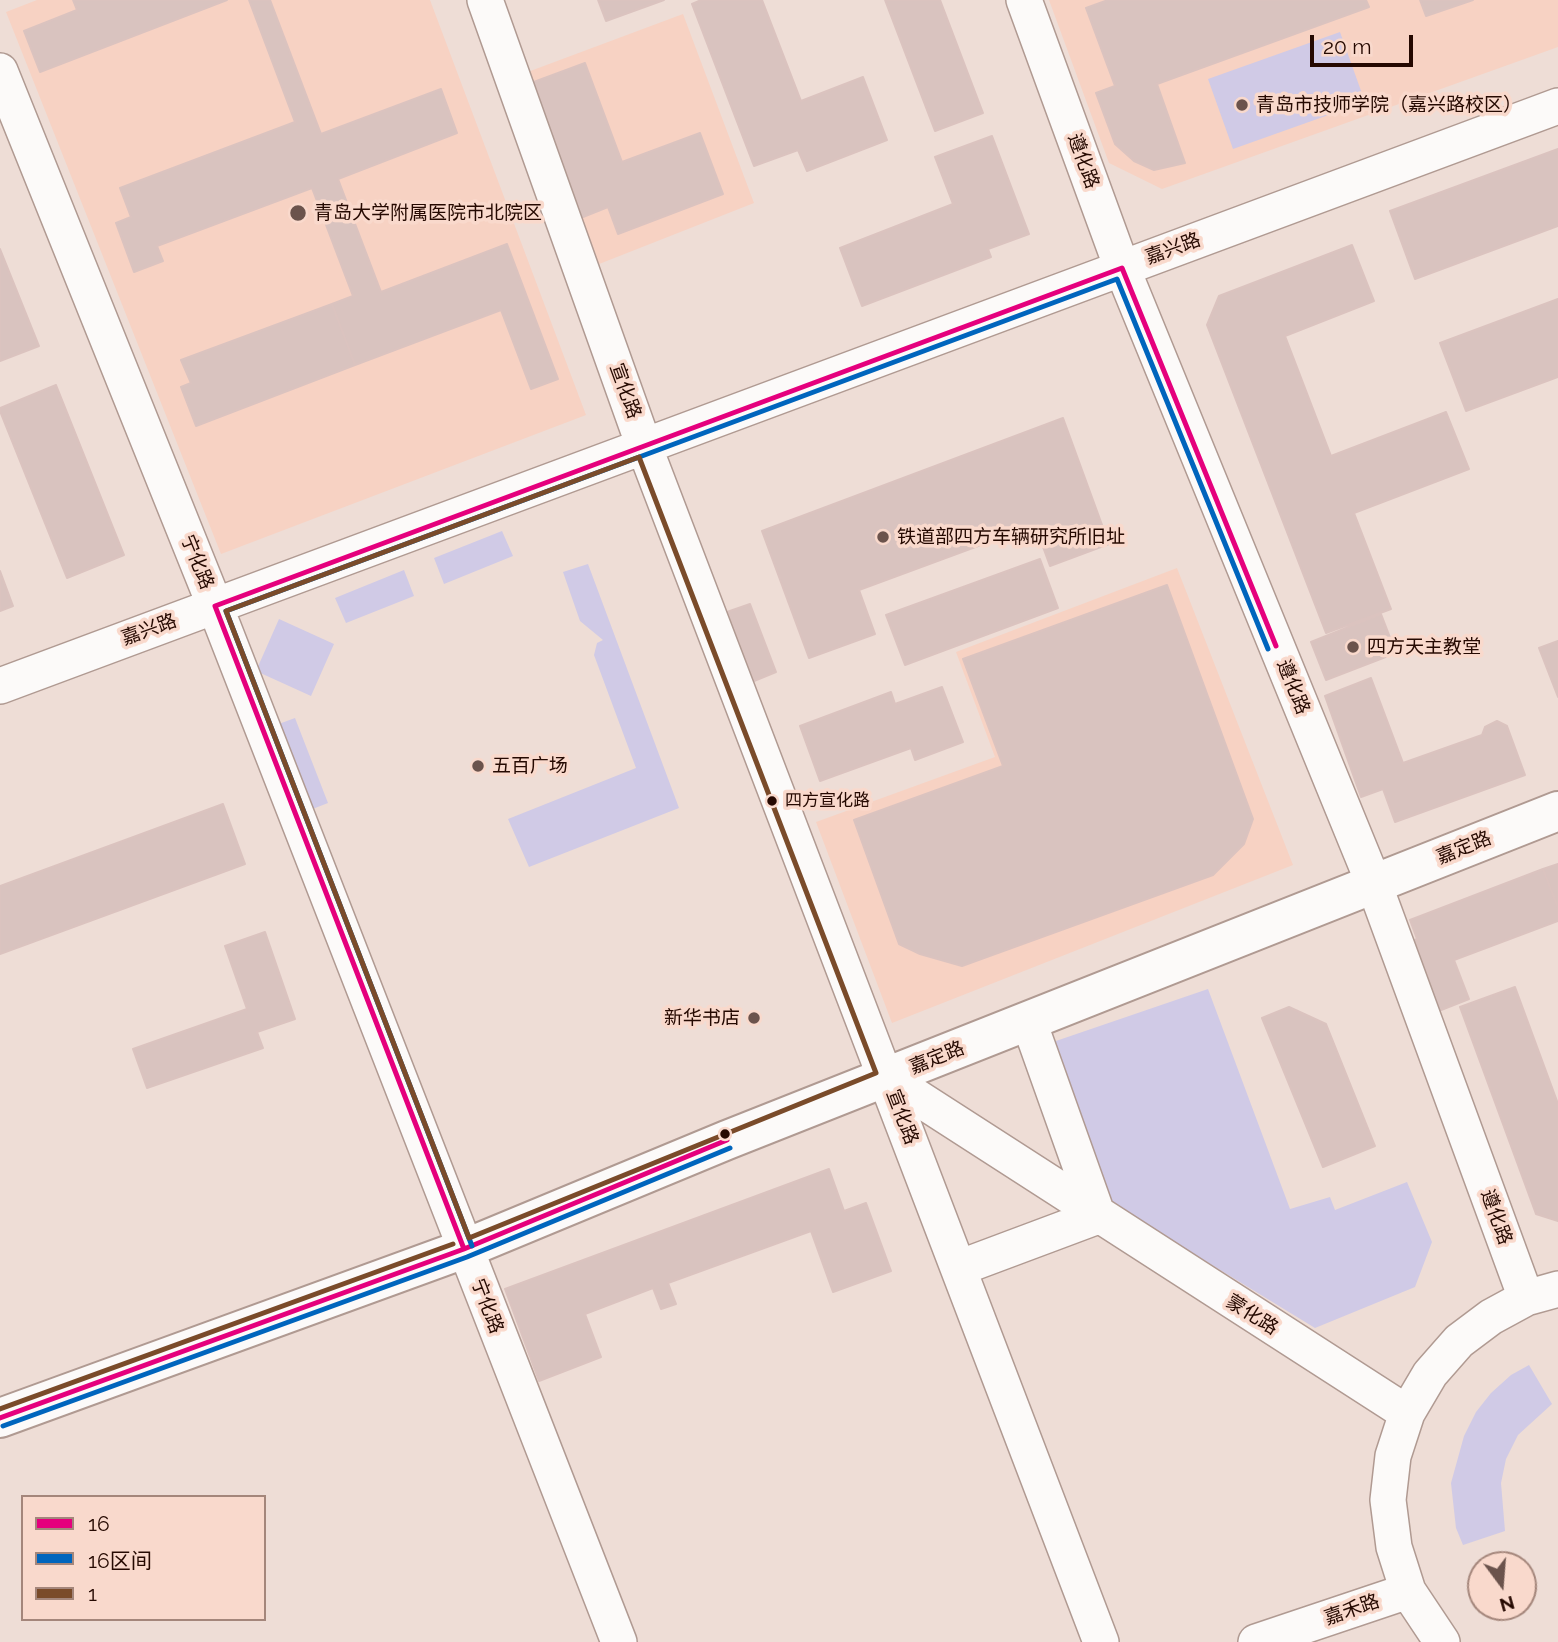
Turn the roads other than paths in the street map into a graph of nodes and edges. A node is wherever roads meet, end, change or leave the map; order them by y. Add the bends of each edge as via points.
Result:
1 (485, 0) edge
2 (1024, 0) edge
3 (0, 71) edge
4 (1558, 106) edge
5 (1122, 268) junction
6 (644, 446) junction
7 (215, 606) junction
8 (0, 686) edge
9 (1558, 811) edge
10 (1374, 884) junction
11 (1029, 1022) junction
12 (887, 1078) junction
13 (1098, 1216) junction
14 (464, 1249) junction
15 (959, 1268) junction
16 (1542, 1294) edge
17 (1407, 1413) junction
18 (0, 1418) edge
19 (1408, 1591) junction
20 (619, 1642) edge
21 (1101, 1642) edge
22 (1256, 1642) edge
23 (1442, 1642) edge

1 - 6 street, 宣化路
2 - 5 street, 遵化路
3 - 7 street, 宁化路
4 - 5 street, 嘉兴路
5 - 6 street, 嘉兴路
5 - 10 street, 遵化路
6 - 7 street, 嘉兴路
6 - 12 street, 宣化路
7 - 8 street, 嘉兴路
7 - 14 street, 宁化路
9 - 10 main road, 嘉定路
10 - 11 main road, 嘉定路
10 - 16 street, 遵化路
11 - 12 main road, 嘉定路
11 - 13 street
12 - 13 street, 蒙化路
12 - 14 main road, 嘉定路
12 - 15 street, 宣化路
13 - 15 street
13 - 17 street, 蒙化路
14 - 18 main road, 嘉定路
14 - 20 street, 宁化路
15 - 21 street, 宣化路
16 - 17 street, 遵化路 via 1491,1317 1459,1341 1430,1374
17 - 19 street, 遵化路 via 1393,1456 1388,1500 1394,1547
19 - 22 street, 嘉禾路
19 - 23 street, 遵化路

